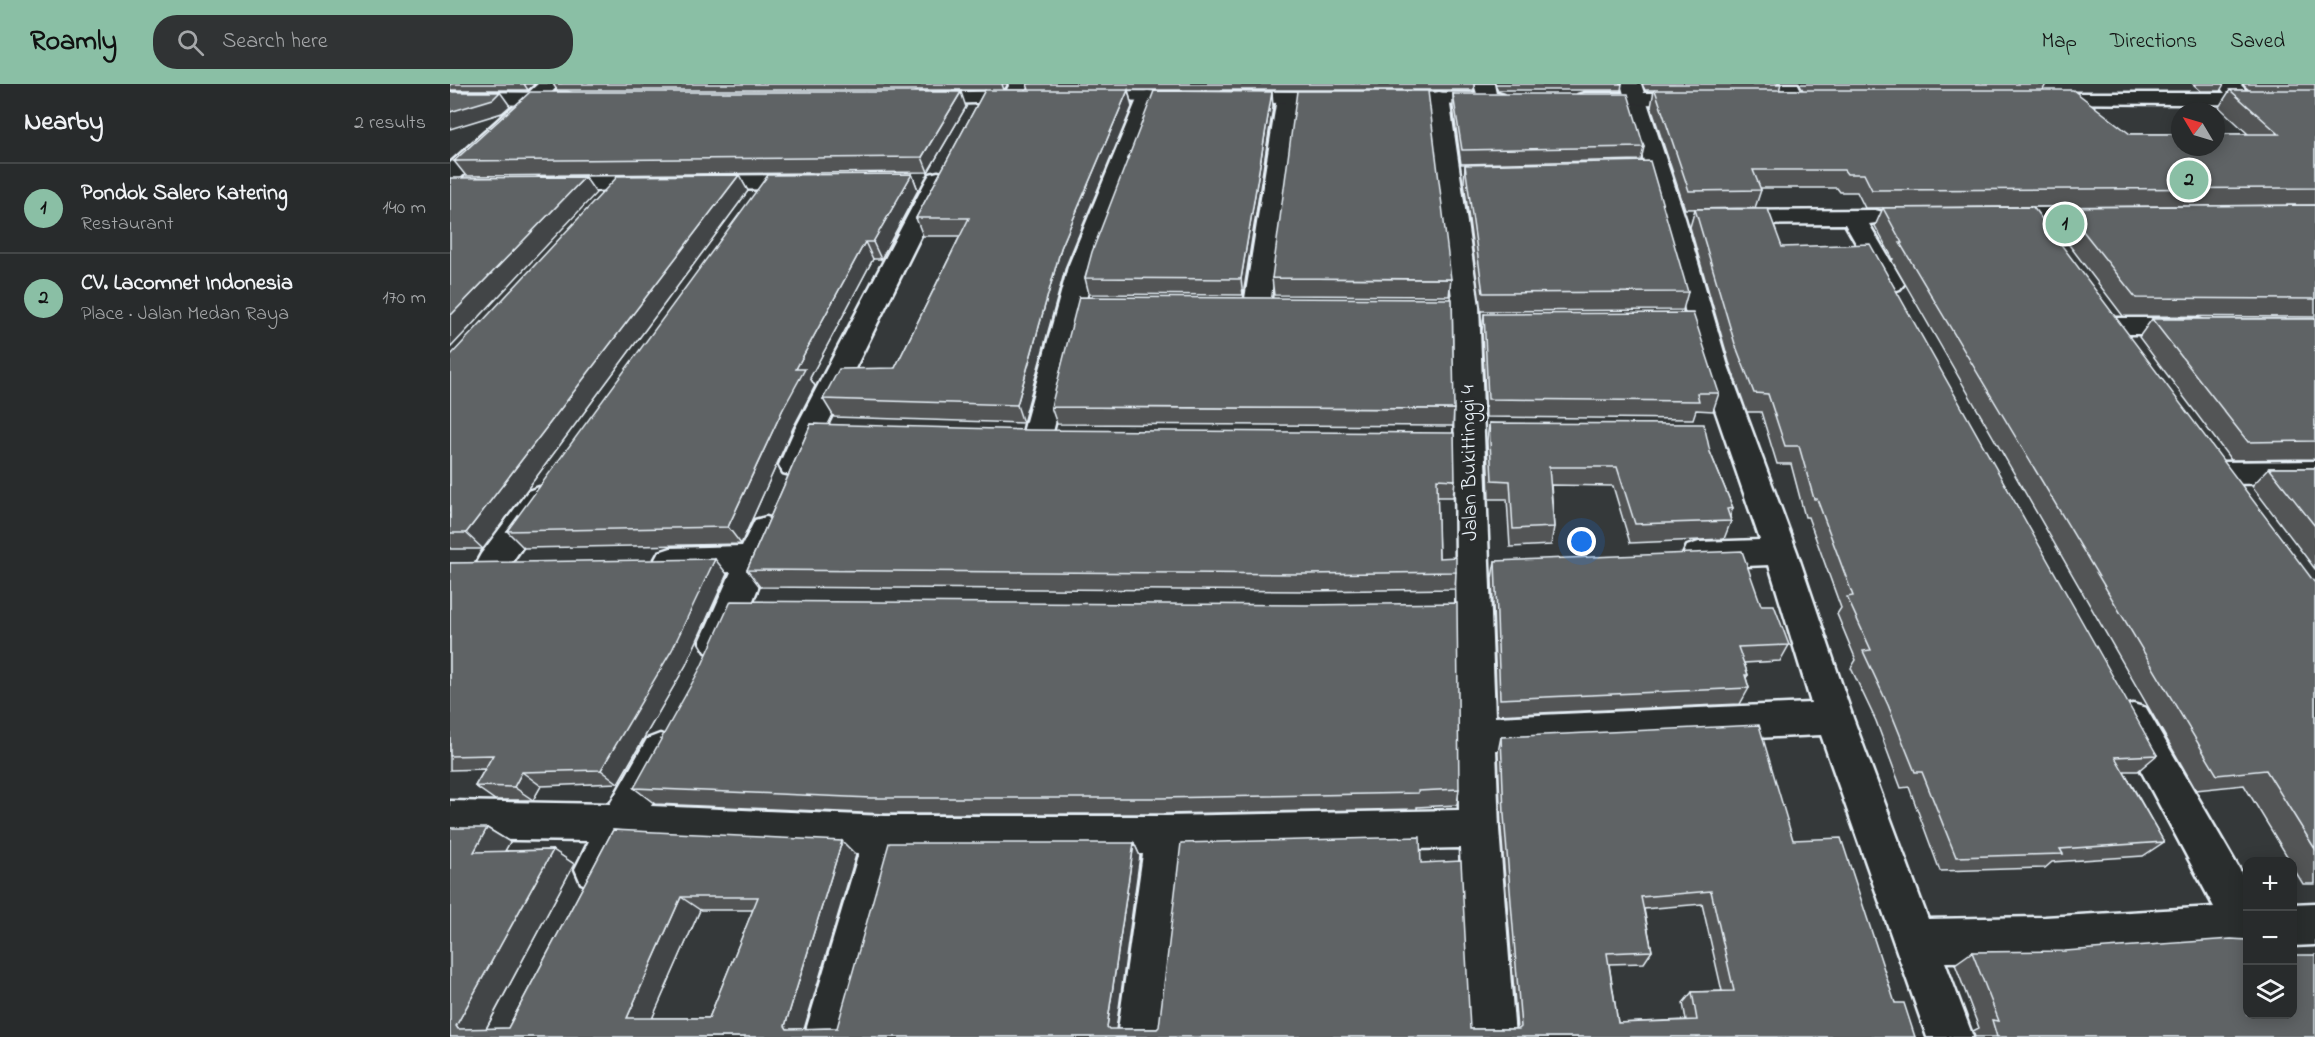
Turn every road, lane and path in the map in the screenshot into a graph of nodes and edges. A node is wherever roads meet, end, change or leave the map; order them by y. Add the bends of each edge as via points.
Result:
1 (2228, 84) edge
2 (543, 91) edge
3 (1791, 91) edge
4 (1486, 92) edge
5 (1633, 92) edge
6 (1005, 93) edge
7 (1047, 97) edge
8 (1069, 97) edge
9 (1148, 97) junction
10 (450, 98) edge
11 (1287, 98) junction
12 (1439, 98) junction
13 (590, 99) edge
14 (901, 99) edge
15 (1515, 99) edge
16 (1562, 99) edge
17 (1715, 99) edge
18 (1772, 99) edge
19 (1819, 99) edge
20 (2019, 99) edge
21 (2244, 99) junction
22 (2315, 99) edge
23 (450, 175) edge
24 (770, 182) junction
25 (829, 182) edge
26 (620, 184) junction
27 (518, 185) edge
28 (596, 210) edge
29 (749, 211) edge
30 (2030, 214) junction
31 (2125, 214) edge
32 (1971, 215) edge
33 (1900, 217) edge
34 (1692, 218) junction
35 (1853, 218) junction
36 (2052, 242) edge
37 (1257, 305) edge
38 (1908, 314) edge
39 (2221, 327) edge
40 (2135, 354) edge
41 (810, 429) junction
42 (846, 430) edge
43 (1703, 430) edge
44 (1738, 430) junction
45 (1037, 436) edge
46 (2315, 472) edge
47 (555, 477) edge
48 (2240, 500) edge
49 (1781, 552) junction
50 (1674, 556) edge
51 (752, 559) junction
52 (646, 561) edge
53 (528, 562) edge
54 (1508, 562) edge
55 (1472, 564) junction
56 (735, 603) junction
57 (771, 603) edge
58 (1438, 605) edge
59 (1473, 605) junction
60 (703, 673) edge
61 (2120, 696) edge
62 (1834, 718) junction
63 (676, 723) edge
64 (1476, 734) junction
65 (450, 820) edge
66 (620, 823) junction
67 (1479, 829) junction
68 (885, 835) junction
69 (1166, 835) junction
70 (583, 894) edge
71 (2243, 919) edge
72 (2315, 924) edge
73 (2297, 925) edge
74 (2243, 926) edge
75 (1915, 941) junction
76 (827, 1037) edge
77 (1140, 1037) edge
78 (1492, 1037) edge
79 (1950, 1037) edge

1 - 21 street
2 - 10 street
2 - 13 street
2 - 23 street
3 - 18 street
3 - 19 street
4 - 12 street
4 - 15 street
5 - 16 street
5 - 17 street
5 - 34 street via 1645,169
6 - 7 street
6 - 14 street
6 - 41 street via 925,181
8 - 9 street
9 - 11 street
9 - 45 street via 1081,267 1085,304
11 - 12 street
11 - 37 street
12 - 55 street, Jalan Bukittinggi 4 via 1460,173
20 - 21 street
21 - 22 street
24 - 25 street
24 - 26 street
24 - 29 street
26 - 27 street
26 - 28 street
30 - 31 street
30 - 32 street
30 - 36 street
33 - 35 street
34 - 35 street
34 - 44 street via 1688,320
35 - 38 street
39 - 40 street via 2108,316
41 - 42 street
41 - 51 street
43 - 44 street
44 - 49 street
46 - 48 street via 2214,463
47 - 53 street via 477,563
49 - 50 street
49 - 62 street
51 - 52 street
51 - 56 street
54 - 55 street
55 - 59 street, Jalan Bukittinggi 4
56 - 57 street
56 - 60 street
58 - 59 street
59 - 64 street, Jalan Bukittinggi 4
61 - 71 street
62 - 64 street
62 - 75 street
63 - 66 street
64 - 67 street, Jalan Bukittinggi 4
65 - 66 street
66 - 68 street
66 - 70 street
67 - 69 street
67 - 78 street, Jalan Bukittinggi 4
68 - 69 street
68 - 76 street
69 - 77 street
72 - 73 street
74 - 75 street via 2045,939
75 - 79 street

